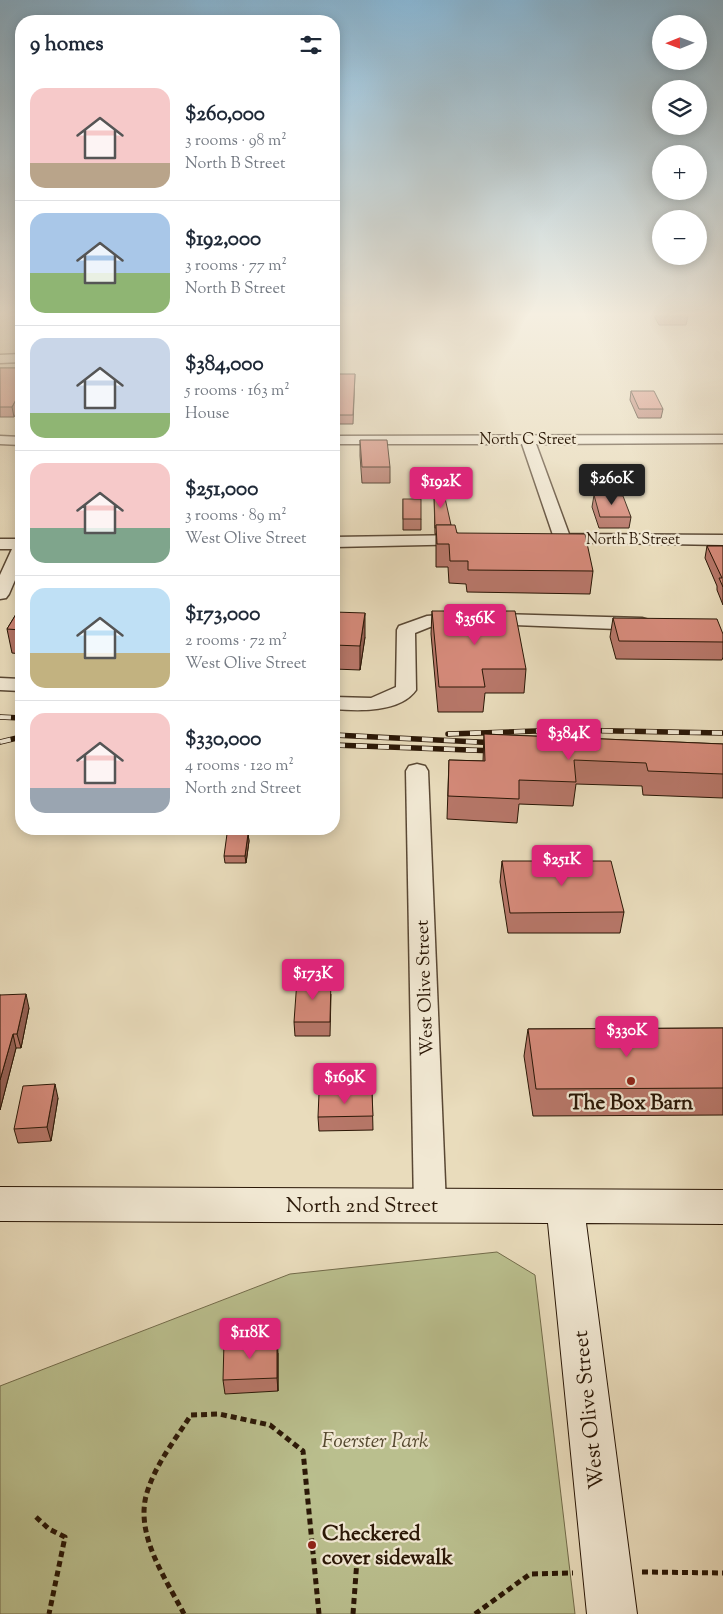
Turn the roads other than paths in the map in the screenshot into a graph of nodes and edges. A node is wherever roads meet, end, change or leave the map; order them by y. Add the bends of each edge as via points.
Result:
1 (723, 438) edge
2 (527, 439) junction
3 (0, 440) edge
4 (15, 440) edge
5 (340, 440) edge
6 (543, 539) edge
7 (563, 539) junction
8 (483, 540) edge
9 (723, 540) edge
10 (340, 542) edge
11 (0, 544) edge
12 (15, 544) edge
13 (15, 561) edge
14 (0, 594) edge
15 (662, 625) edge
16 (0, 684) edge
17 (15, 685) edge
18 (340, 704) edge
19 (417, 771) dead end
20 (0, 1204) edge
21 (430, 1206) junction
22 (565, 1206) junction
23 (723, 1207) edge
24 (612, 1614) edge

1 - 2 street, North C Street
2 - 5 street, North C Street
2 - 7 street
3 - 4 street
6 - 7 street, North B Street
7 - 9 street, North B Street
8 - 10 street
11 - 12 street
13 - 14 street
15 - 18 street via 464,618 428,622 406,630 406,690 390,700 369,706
16 - 17 street
19 - 21 street, West Olive Street
20 - 21 main road, North 2nd Street
21 - 22 main road, North 2nd Street
22 - 23 main road, North 2nd Street
22 - 24 main road, West Olive Street

